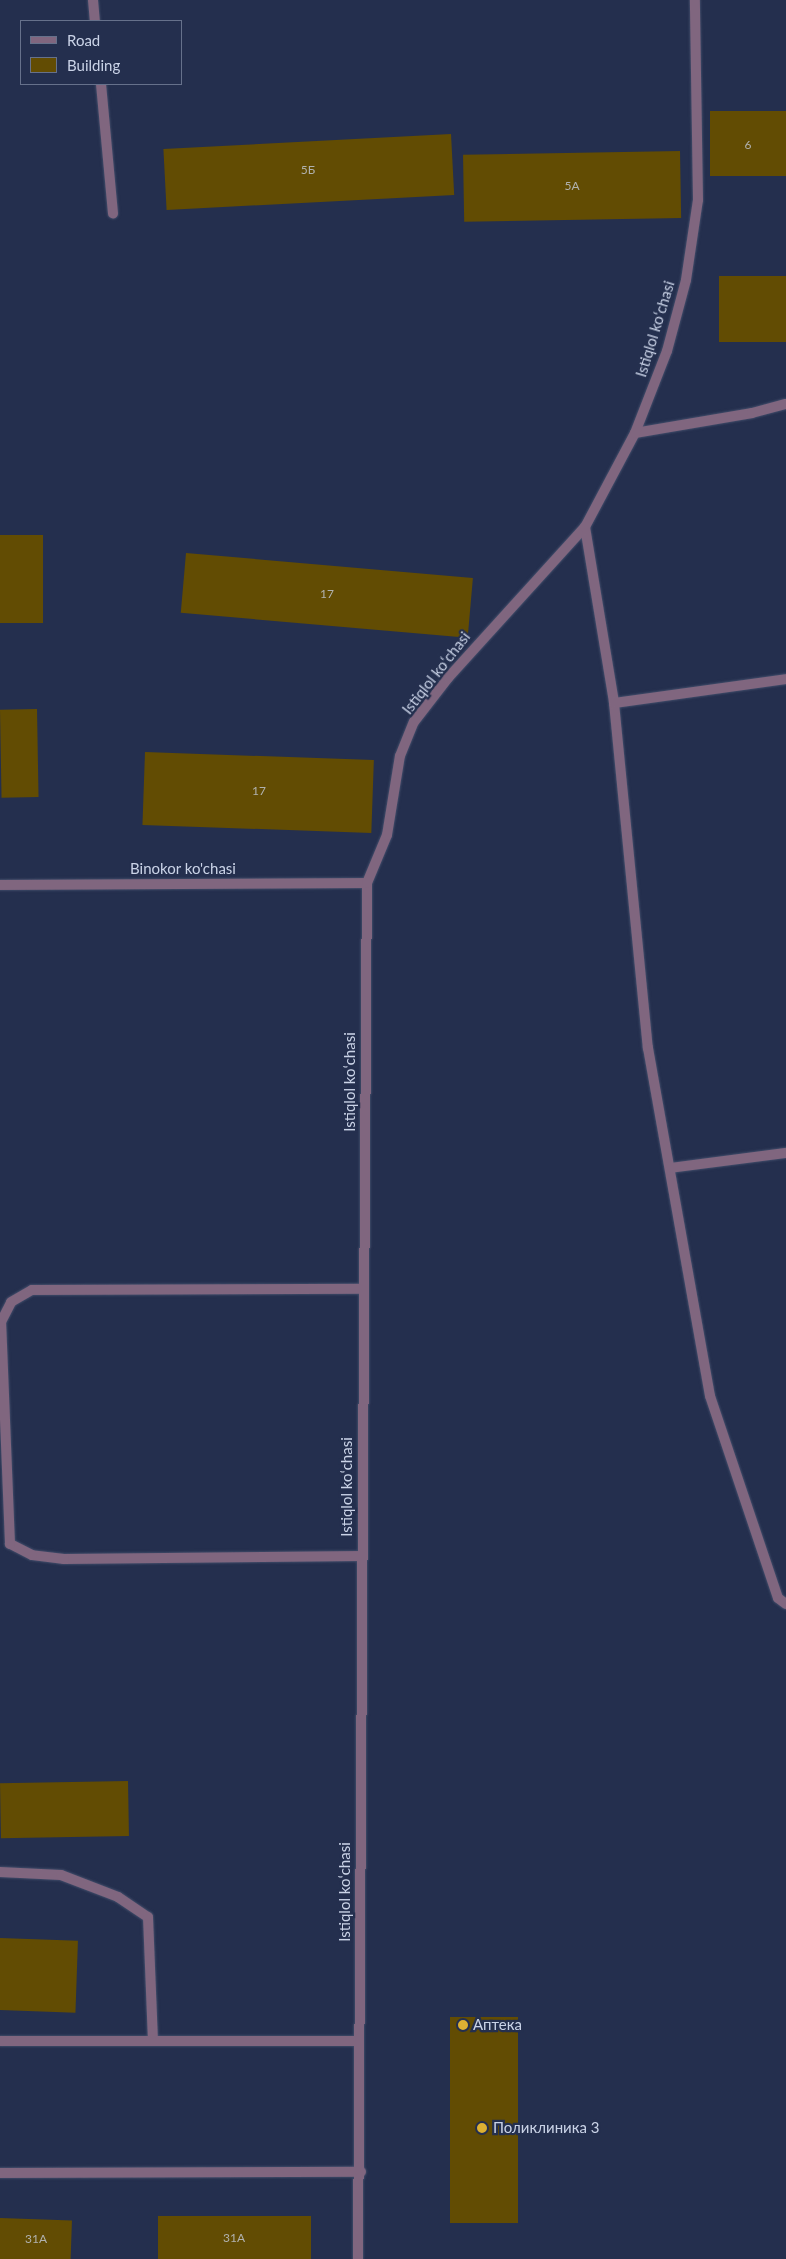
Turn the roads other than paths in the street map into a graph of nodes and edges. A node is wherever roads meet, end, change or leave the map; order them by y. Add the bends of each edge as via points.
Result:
1 (92, 0) edge
2 (695, 0) edge
3 (95, 20) edge
4 (101, 85) edge
5 (113, 213) dead end
6 (786, 404) edge
7 (635, 433) junction
8 (585, 527) junction
9 (786, 679) edge
10 (614, 703) junction
11 (366, 884) junction
12 (0, 885) edge
13 (786, 1153) edge
14 (670, 1168) junction
15 (364, 1289) junction
16 (362, 1556) junction
17 (786, 1604) edge
18 (0, 1872) edge
19 (0, 2041) edge
20 (153, 2041) junction
21 (359, 2041) junction
22 (361, 2172) junction
23 (0, 2173) edge
24 (358, 2259) edge

1 - 3 street
2 - 7 street, Istiqlol koʻchasi via 698,200 686,280 667,352
4 - 5 street
6 - 7 street
7 - 8 street, Istiqlol koʻchasi
8 - 10 street
8 - 11 street, Istiqlol koʻchasi via 448,678 414,722 400,756 388,835
9 - 10 street
10 - 14 street via 648,1048
11 - 12 street, Binokor ko'chasi
11 - 15 street, Istiqlol koʻchasi
13 - 14 street
14 - 17 street via 710,1396 778,1598
15 - 16 street, Istiqlol koʻchasi
15 - 16 street via 32,1290 11,1302 1,1322 10,1544 32,1555 64,1559
16 - 21 street, Istiqlol koʻchasi
18 - 20 street via 61,1875 118,1897 148,1917
19 - 20 street
20 - 21 street
21 - 22 street, Istiqlol koʻchasi
22 - 23 street
22 - 24 street, Istiqlol koʻchasi

